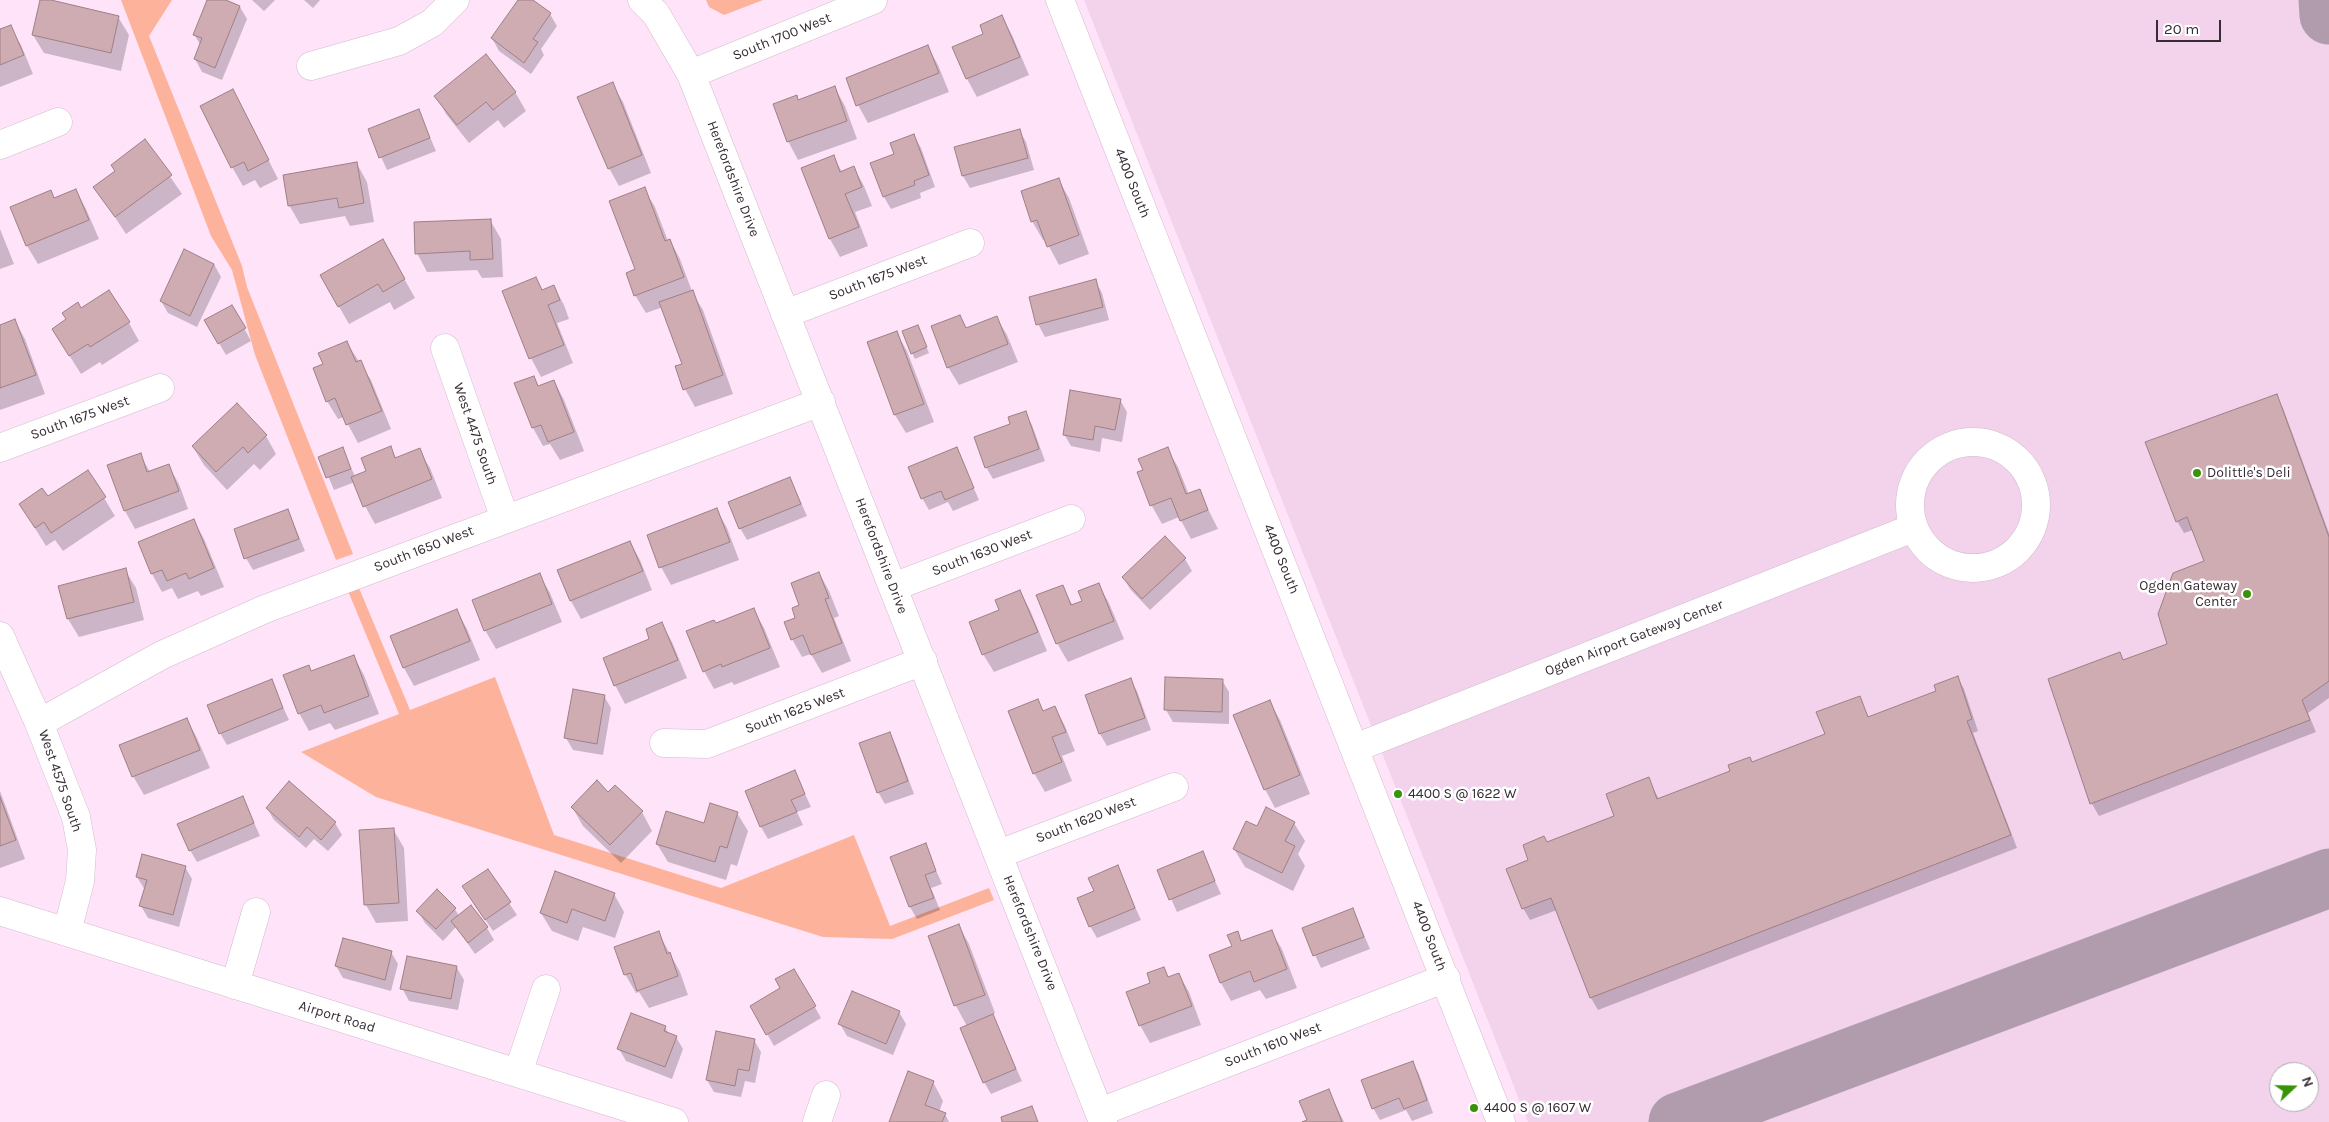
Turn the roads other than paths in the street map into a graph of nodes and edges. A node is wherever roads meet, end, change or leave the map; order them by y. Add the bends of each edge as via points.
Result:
1 (455, 0) edge
2 (642, 0) edge
3 (873, 0) edge
4 (1060, 0) edge
5 (311, 66) dead end
6 (691, 74) junction
7 (58, 122) dead end
8 (0, 145) edge
9 (970, 243) dead end
10 (786, 314) junction
11 (445, 348) dead end
12 (160, 388) dead end
13 (821, 402) junction
14 (0, 448) edge
15 (505, 519) junction
16 (1071, 519) dead end
17 (1913, 528) junction
18 (893, 587) junction
19 (0, 636) edge
20 (922, 661) junction
21 (39, 723) junction
22 (664, 743) dead end
23 (1355, 748) junction
24 (1174, 786) dead end
25 (998, 854) junction
26 (0, 911) edge
27 (256, 912) dead end
28 (67, 932) junction
29 (1446, 978) junction
30 (235, 984) junction
31 (546, 988) dead end
32 (518, 1073) junction
33 (826, 1095) dead end
34 (1101, 1117) edge
35 (1501, 1121) edge
36 (674, 1122) edge
37 (817, 1122) edge

1 - 5 street via 432,23 399,41
2 - 6 street, Herefordshire Drive via 656,14
3 - 6 street, South 1700 West
4 - 23 street, 4400 South
6 - 10 street, Herefordshire Drive
7 - 8 street
9 - 10 street, South 1675 West
10 - 13 street, Herefordshire Drive
11 - 15 street, West 4475 South
12 - 14 street, South 1675 West
13 - 15 street, South 1650 West
13 - 18 street, Herefordshire Drive
15 - 21 street, South 1650 West via 265,609 162,655
16 - 18 street, South 1630 West
17 - 17 street via 1932,555 1952,566 1982,569 2003,562 2021,548 2033,529 2037,503 2028,473 2014,456 2000,447 1978,441 1958,443 1937,452 1921,467 1912,484 1909,506
17 - 23 street, Ogden Airport Gateway Center
18 - 20 street, Herefordshire Drive
19 - 21 street, West 4575 South
20 - 22 street, South 1625 West via 707,744
20 - 25 street, Herefordshire Drive
21 - 28 street, West 4575 South via 76,817 82,850 80,881
23 - 29 street, 4400 South
24 - 25 street, South 1620 West
25 - 34 street, Herefordshire Drive
26 - 28 street, Airport Road
27 - 30 street
28 - 30 street, Airport Road
29 - 34 street, South 1610 West
29 - 35 street, 4400 South
30 - 32 street, Airport Road
31 - 32 street
32 - 36 street, Airport Road
33 - 37 street

